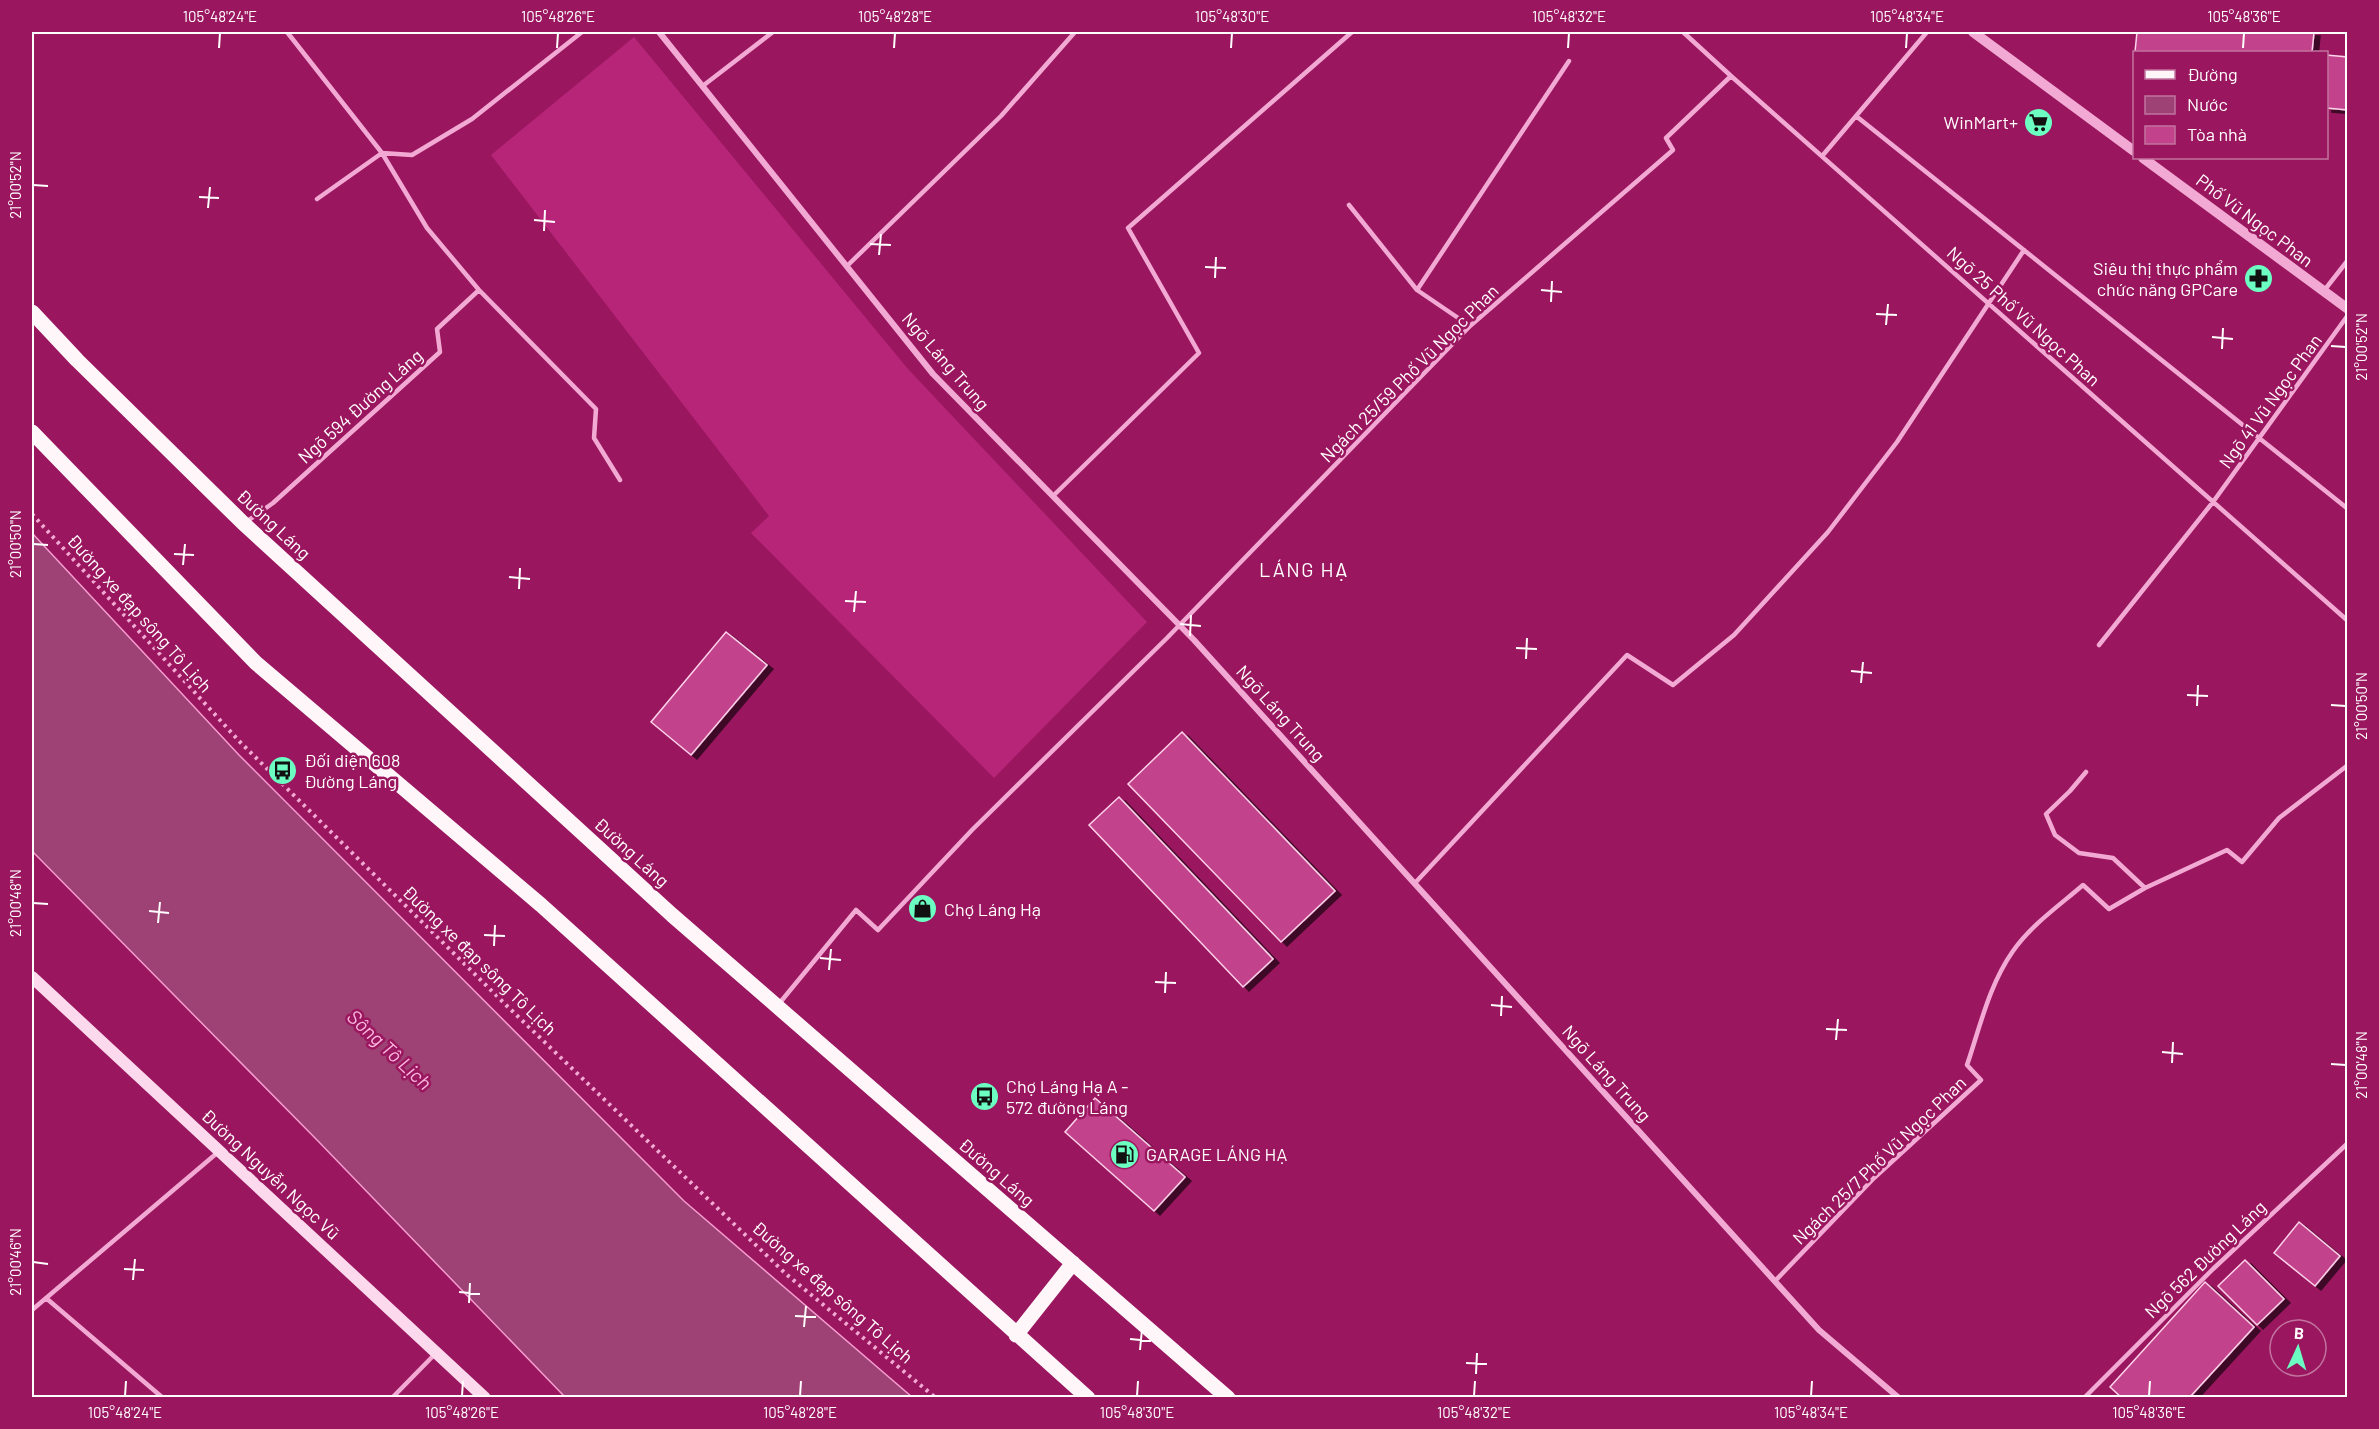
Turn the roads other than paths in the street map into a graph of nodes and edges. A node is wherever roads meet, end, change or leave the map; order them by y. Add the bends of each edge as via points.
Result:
1 (287, 32) edge
2 (582, 32) edge
3 (659, 32) edge
4 (773, 32) edge
5 (1076, 32) edge
6 (1352, 32) edge
7 (1683, 32) edge
8 (1927, 32) edge
9 (1973, 32) edge
10 (1569, 61) dead end
11 (1731, 76) junction
12 (704, 86) junction
13 (1856, 116) junction
14 (2133, 150) edge
15 (382, 153) junction
16 (1822, 155) junction
17 (2144, 159) edge
18 (317, 199) dead end
19 (1349, 205) dead end
20 (2024, 250) junction
21 (2348, 260) edge
22 (847, 266) junction
23 (479, 290) junction
24 (1417, 291) junction
25 (2324, 292) junction
26 (1989, 303) junction
27 (2348, 309) edge
28 (32, 312) edge
29 (2348, 315) edge
30 (1470, 326) junction
31 (32, 432) edge
32 (2259, 438) junction
33 (620, 480) dead end
34 (1053, 496) junction
35 (2214, 502) junction
36 (2348, 508) edge
37 (243, 523) junction
38 (2348, 621) edge
39 (1180, 625) junction
40 (2099, 645) dead end
41 (2348, 765) edge
42 (2086, 772) dead end
43 (1415, 883) junction
44 (2145, 888) junction
45 (32, 978) edge
46 (777, 1006) junction
47 (2348, 1143) edge
48 (220, 1151) junction
49 (1073, 1263) junction
50 (1775, 1281) junction
51 (46, 1298) junction
52 (32, 1310) edge
53 (1016, 1335) junction
54 (436, 1353) junction
55 (162, 1398) edge
56 (392, 1398) edge
57 (485, 1398) edge
58 (1088, 1398) edge
59 (1228, 1398) edge
60 (1899, 1398) edge
61 (2084, 1398) edge

1 - 15 lane
2 - 15 lane via 472,119 412,155
3 - 12 street, Ngõ Láng Trung
4 - 12 lane
5 - 22 lane via 1001,116
6 - 34 lane via 1128,228 1199,353
7 - 11 lane, Ngõ 25 Phố Vũ Ngọc Phan
8 - 13 lane
9 - 14 street
10 - 24 lane
11 - 16 lane, Ngõ 25 Phố Vũ Ngọc Phan
11 - 30 lane, Ngách 25/59 Phố Vũ Ngọc Phan via 1666,138 1673,150
12 - 22 street, Ngõ Láng Trung
13 - 16 lane
13 - 20 lane
15 - 18 lane
15 - 23 lane via 427,228
16 - 26 lane, Ngõ 25 Phố Vũ Ngọc Phan
17 - 25 street, Phố Vũ Ngọc Phan
19 - 24 lane
20 - 26 lane
20 - 32 lane
21 - 25 lane
22 - 34 street, Ngõ Láng Trung via 933,374
23 - 33 lane via 596,409 594,438
23 - 37 lane, Ngõ 594 Đường Láng via 437,329 440,352 273,503
24 - 30 lane
25 - 27 street, Phố Vũ Ngọc Phan
26 - 35 lane, Ngõ 25 Phố Vũ Ngọc Phan
26 - 43 lane via 1897,442 1828,532 1734,635 1672,685 1627,655
28 - 37 main road, Đường Láng
29 - 32 lane, Ngõ 41 Vũ Ngọc Phan
30 - 39 lane, Ngách 25/59 Phố Vũ Ngọc Phan
31 - 53 main road via 256,663 542,906
32 - 35 lane, Ngõ 41 Vũ Ngọc Phan
32 - 36 lane
34 - 39 street, Ngõ Láng Trung
35 - 38 lane, Ngõ 25 Phố Vũ Ngọc Phan
35 - 40 lane, Ngõ 41 Vũ Ngọc Phan
37 - 46 main road, Đường Láng
39 - 43 street, Ngõ Láng Trung
39 - 46 lane, Ngách 25/59 Phố Vũ Ngọc Phan via 972,830 878,930 856,910
41 - 44 lane, Ngách 25/7 Phố Vũ Ngọc Phan via 2279,818 2242,862 2227,850
42 - 44 lane via 2046,814 2055,835 2079,853 2113,858
43 - 50 street, Ngõ Láng Trung
44 - 50 lane, Ngách 25/7 Phố Vũ Ngọc Phan via 2109,909 2083,885 2030,931 2013,950 1996,980 1966,1065 1981,1080 1874,1178
45 - 48 main road, Đường Nguyễn Ngọc Vũ
46 - 49 main road, Đường Láng
47 - 61 lane, Ngõ 562 Đường Láng via 2213,1269
48 - 51 lane
48 - 54 main road, Đường Nguyễn Ngọc Vũ
49 - 53 main road
49 - 59 main road, Đường Láng
50 - 60 street, Ngõ Láng Trung via 1819,1330
51 - 52 lane
51 - 55 lane
53 - 58 main road
54 - 56 lane
54 - 57 main road, Đường Nguyễn Ngọc Vũ

